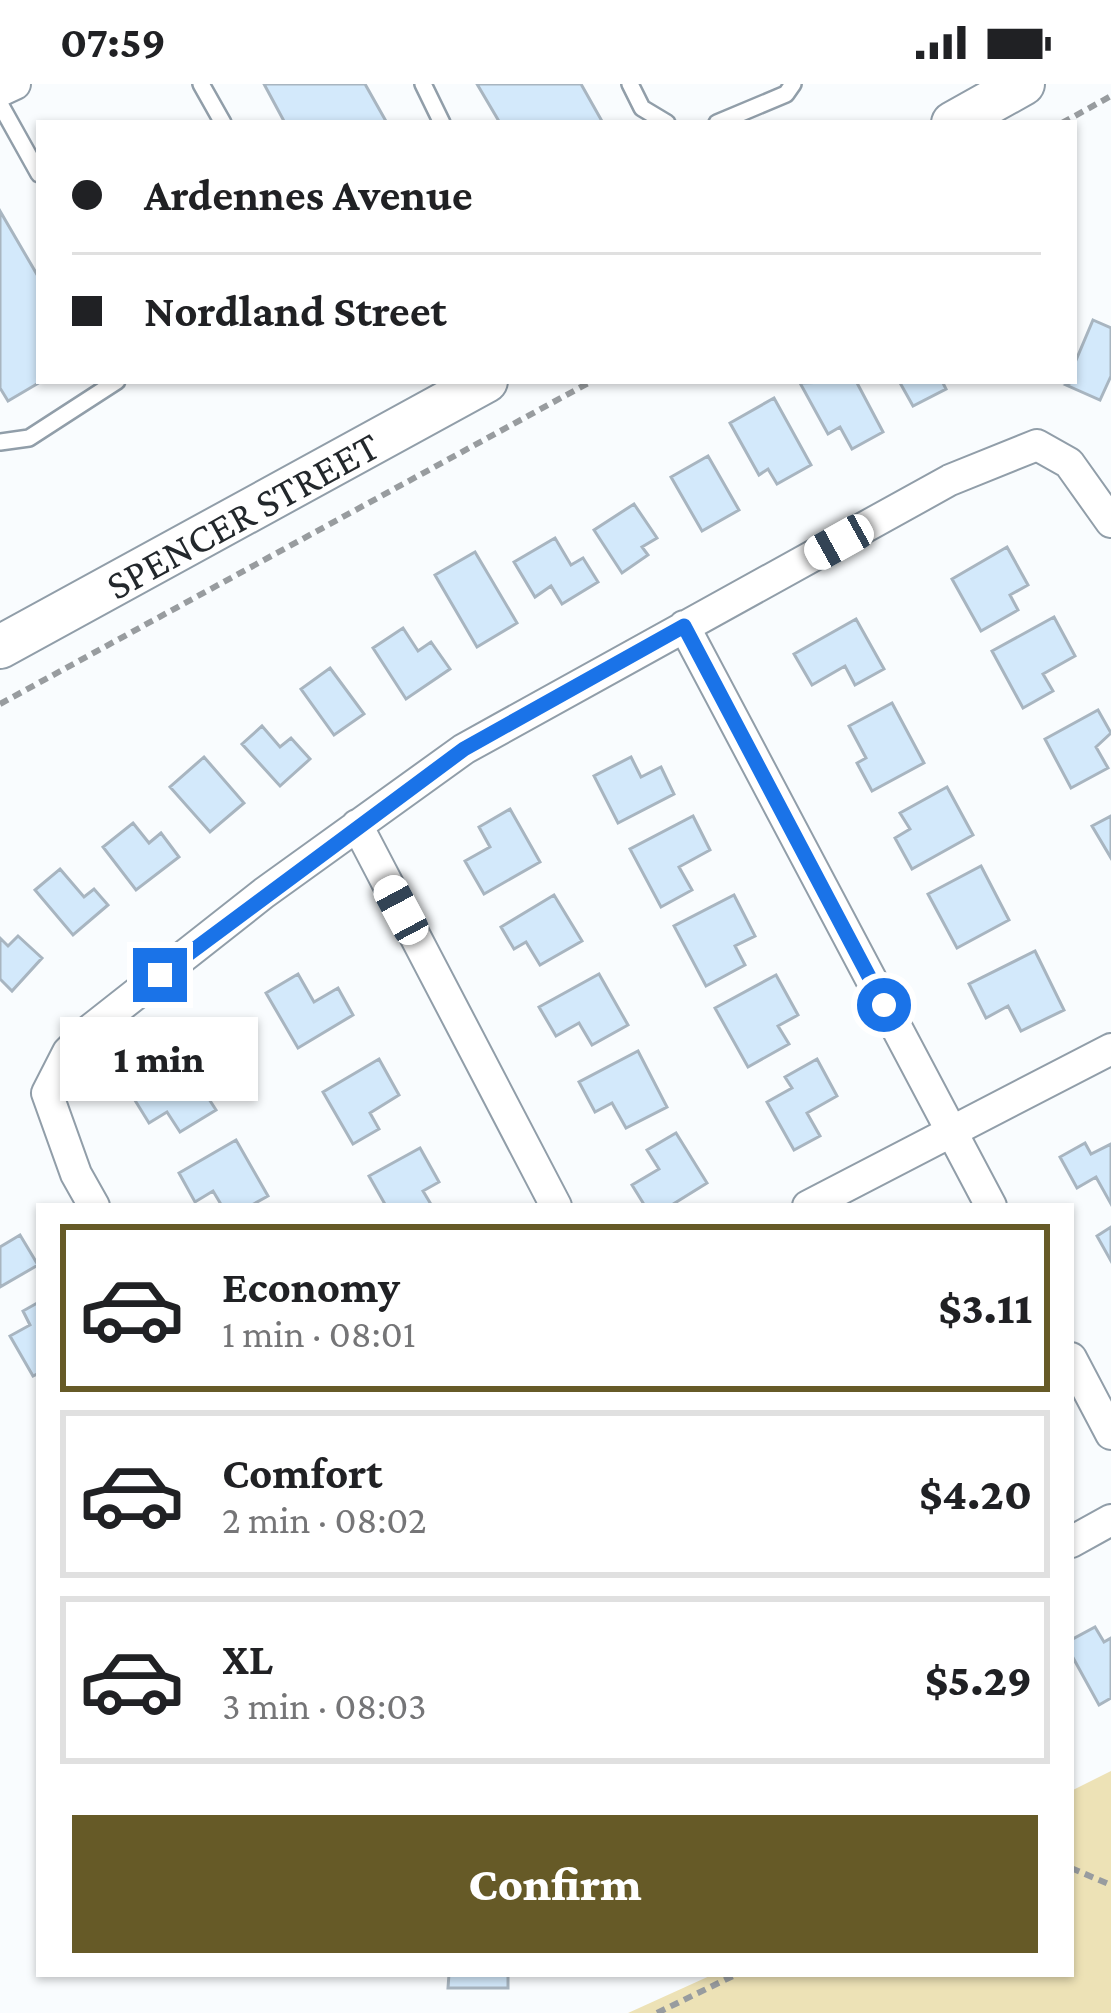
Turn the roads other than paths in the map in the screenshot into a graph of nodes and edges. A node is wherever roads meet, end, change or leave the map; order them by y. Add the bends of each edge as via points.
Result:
1 (15, 84) edge
2 (201, 84) edge
3 (423, 84) edge
4 (630, 84) edge
5 (793, 84) edge
6 (1023, 84) edge
7 (0, 91) edge
8 (0, 104) edge
9 (222, 120) edge
10 (441, 120) edge
11 (662, 120) edge
12 (724, 120) edge
13 (957, 120) edge
14 (36, 169) edge
15 (112, 384) edge
16 (481, 384) edge
17 (0, 442) edge
18 (1111, 522) edge
19 (684, 626) junction
20 (0, 647) edge
21 (357, 825) junction
22 (1111, 1049) edge
23 (951, 1131) junction
24 (92, 1203) edge
25 (554, 1203) edge
26 (814, 1203) edge
27 (989, 1203) edge
28 (1074, 1364) edge
29 (1111, 1434) edge
30 (1111, 1520) edge
31 (1074, 1540) edge

1 - 7 street
2 - 9 lane
3 - 10 lane
4 - 11 lane via 642,107
5 - 12 lane
6 - 13 street
8 - 14 lane
15 - 17 lane via 29,438
16 - 20 street, SPENCER STREET
18 - 19 street via 1069,463 1037,445 950,480
19 - 21 street via 464,749
19 - 23 street
21 - 24 street via 68,1052 47,1093
21 - 25 street
22 - 23 street
23 - 26 street
23 - 27 street
28 - 29 street
30 - 31 street

